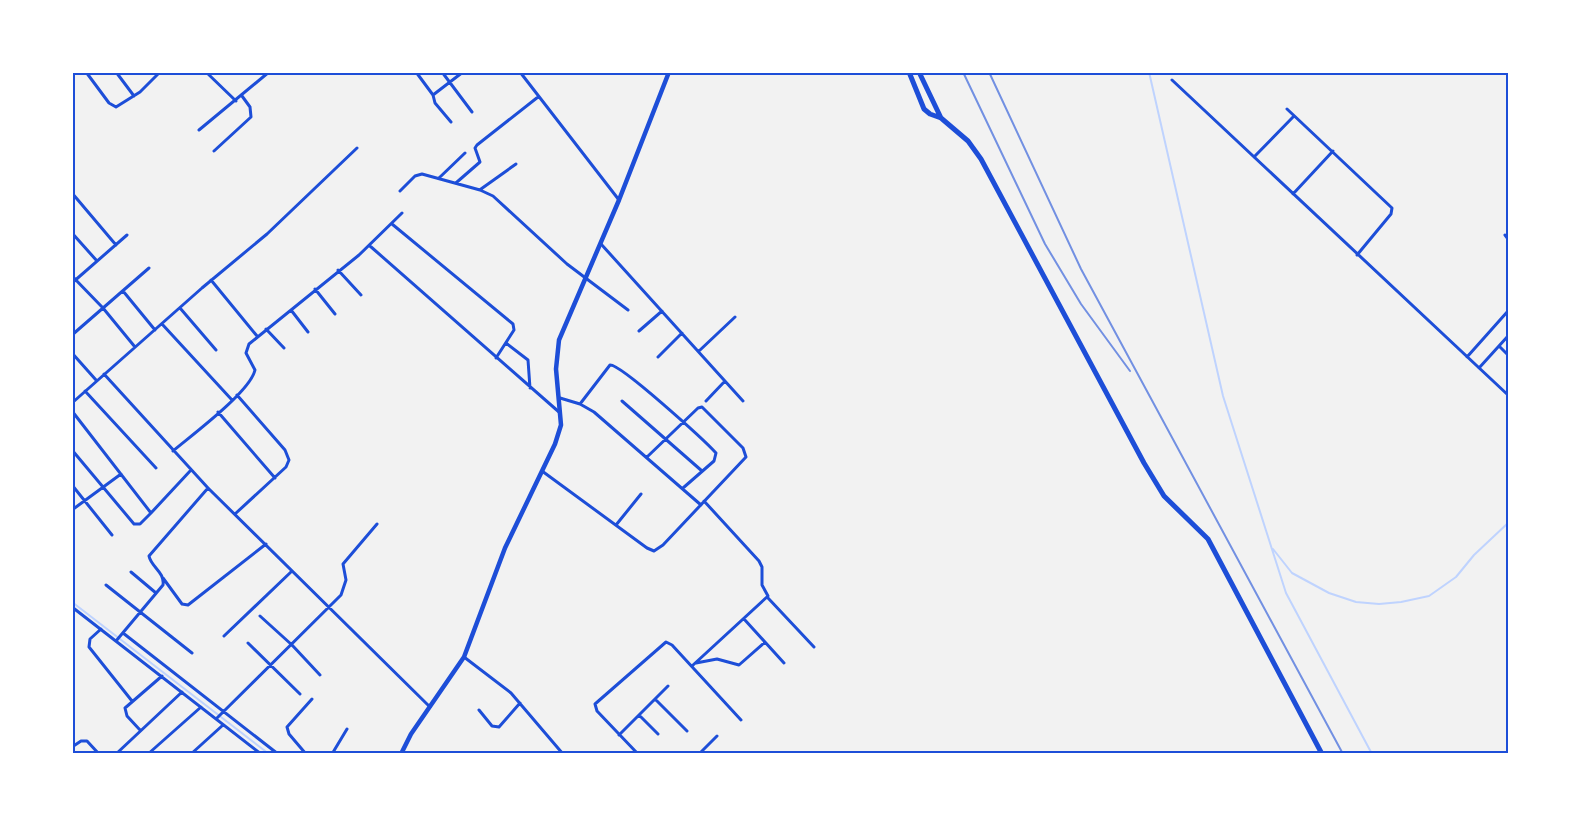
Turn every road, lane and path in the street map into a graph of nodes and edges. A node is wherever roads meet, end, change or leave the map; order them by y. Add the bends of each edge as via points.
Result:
1 (86, 72) edge
2 (116, 72) edge
3 (160, 72) edge
4 (206, 72) edge
5 (269, 72) edge
6 (416, 72) edge
7 (442, 72) edge
8 (463, 72) edge
9 (520, 72) edge
10 (669, 72) edge
11 (908, 72) edge
12 (919, 72) edge
13 (1172, 80) dead end
14 (449, 83) junction
15 (434, 95) junction
16 (134, 96) junction
17 (242, 96) junction
18 (538, 97) junction
19 (236, 101) junction
20 (1286, 109) dead end
21 (472, 112) dead end
22 (1294, 116) junction
23 (941, 118) junction
24 (451, 122) dead end
25 (199, 130) dead end
26 (357, 148) dead end
27 (214, 151) dead end
28 (1332, 151) junction
29 (465, 153) dead end
30 (1254, 157) junction
31 (516, 164) dead end
32 (439, 178) junction
33 (457, 182) junction
34 (480, 190) junction
35 (72, 192) edge
36 (400, 192) dead end
37 (1293, 194) junction
38 (619, 200) junction
39 (402, 213) dead end
40 (392, 224) junction
41 (72, 233) edge
42 (1505, 235) dead end
43 (127, 236) dead end
44 (1508, 238) edge
45 (116, 244) junction
46 (601, 244) junction
47 (370, 246) junction
48 (1357, 254) junction
49 (97, 261) junction
50 (149, 268) dead end
51 (338, 270) junction
52 (72, 276) edge
53 (587, 277) junction
54 (211, 280) junction
55 (74, 281) edge
56 (315, 289) junction
57 (123, 292) junction
58 (361, 295) dead end
59 (103, 308) junction
60 (180, 308) junction
61 (291, 310) junction
62 (628, 310) dead end
63 (662, 311) junction
64 (1508, 311) edge
65 (335, 314) dead end
66 (735, 317) dead end
67 (162, 324) junction
68 (266, 329) junction
69 (155, 330) junction
70 (640, 331) dead end
71 (308, 332) dead end
72 (682, 333) junction
73 (72, 335) edge
74 (258, 336) junction
75 (1508, 336) edge
76 (506, 343) junction
77 (135, 346) junction
78 (1500, 347) junction
79 (284, 348) dead end
80 (216, 350) dead end
81 (699, 351) junction
82 (72, 353) edge
83 (1508, 355) edge
84 (658, 357) dead end
85 (1467, 357) junction
86 (496, 358) junction
87 (1479, 368) junction
88 (104, 374) junction
89 (96, 380) junction
90 (725, 381) junction
91 (530, 388) junction
92 (85, 391) junction
93 (1508, 394) edge
94 (237, 395) junction
95 (560, 398) junction
96 (232, 400) junction
97 (706, 401) dead end
98 (743, 401) dead end
99 (622, 402) dead end
100 (72, 403) edge
101 (580, 404) junction
102 (72, 411) edge
103 (218, 412) junction
104 (562, 414) junction
105 (683, 422) junction
106 (665, 440) junction
107 (72, 450) edge
108 (173, 451) junction
109 (647, 457) junction
110 (156, 468) dead end
111 (191, 470) junction
112 (542, 471) junction
113 (702, 471) junction
114 (121, 474) junction
115 (275, 478) junction
116 (72, 485) edge
117 (104, 487) junction
118 (208, 488) junction
119 (683, 488) junction
120 (641, 494) dead end
121 (86, 501) junction
122 (703, 503) junction
123 (72, 510) edge
124 (151, 513) junction
125 (235, 514) junction
126 (377, 524) dead end
127 (616, 525) junction
128 (112, 535) dead end
129 (266, 544) junction
130 (292, 571) junction
131 (131, 572) dead end
132 (163, 578) junction
133 (106, 585) dead end
134 (156, 593) junction
135 (768, 598) junction
136 (72, 607) edge
137 (328, 608) junction
138 (140, 613) junction
139 (260, 616) dead end
140 (744, 619) junction
141 (101, 629) junction
142 (122, 634) junction
143 (224, 636) dead end
144 (117, 640) junction
145 (764, 642) junction
146 (248, 644) dead end
147 (292, 645) junction
148 (814, 647) dead end
149 (192, 653) dead end
150 (464, 657) junction
151 (784, 663) dead end
152 (269, 665) junction
153 (693, 665) junction
154 (320, 675) dead end
155 (162, 676) junction
156 (668, 686) dead end
157 (182, 692) junction
158 (300, 694) dead end
159 (312, 699) dead end
160 (655, 699) junction
161 (132, 701) junction
162 (520, 703) junction
163 (201, 707) junction
164 (430, 707) junction
165 (480, 710) dead end
166 (220, 715) junction
167 (640, 715) junction
168 (742, 720) dead end
169 (223, 724) junction
170 (347, 729) dead end
171 (140, 730) junction
172 (687, 731) dead end
173 (658, 734) dead end
174 (619, 735) junction
175 (717, 736) dead end
176 (72, 747) edge
177 (98, 754) edge
178 (116, 754) edge
179 (148, 754) edge
180 (191, 754) edge
181 (261, 754) edge
182 (278, 754) edge
183 (306, 754) edge
184 (332, 754) edge
185 (402, 754) edge
186 (563, 754) edge
187 (638, 754) edge
188 (698, 754) edge
189 (1322, 754) edge

1 - 16 street via 113,106 119,106
2 - 16 street
3 - 16 street
4 - 19 street
5 - 17 street
6 - 15 street
7 - 14 street
8 - 14 street
9 - 18 street
10 - 38 street
11 - 23 main road via 924,109
12 - 23 main road
13 - 30 street
14 - 15 street
14 - 21 street
15 - 24 street via 434,103
17 - 19 street
17 - 27 street via 250,107 251,117
18 - 33 street via 477,144 475,148 480,162
18 - 38 street
19 - 25 street
20 - 22 street
22 - 28 street
22 - 30 street
23 - 189 main road via 971,145 981,159 1144,462 1164,496 1208,539
26 - 54 street via 267,234
28 - 37 street
28 - 48 street via 1392,208 1391,214
29 - 32 street
30 - 37 street
31 - 34 street
32 - 33 street
32 - 36 street via 420,174
33 - 34 street
34 - 53 street via 500,201 554,253
35 - 45 street
37 - 48 street
38 - 46 street
39 - 40 street
40 - 47 street
40 - 76 street via 512,322 514,330
41 - 49 street
42 - 44 street
43 - 45 street
45 - 49 street
46 - 53 street
46 - 63 street
47 - 51 street
47 - 86 street
48 - 85 street
49 - 55 street
50 - 57 street
51 - 56 street
51 - 58 street
52 - 55 street
53 - 62 street
53 - 95 street via 559,340 556,362
54 - 60 street
54 - 74 street
55 - 59 street
56 - 61 street
56 - 65 street
57 - 59 street
57 - 69 street
59 - 73 street
59 - 77 street
60 - 67 street
60 - 80 street
61 - 68 street
61 - 71 street
63 - 70 street
63 - 72 street
64 - 85 street
66 - 81 street
67 - 69 street
67 - 96 street
68 - 74 street
68 - 79 street
69 - 77 street
72 - 81 street
72 - 84 street
74 - 94 street via 245,349 255,366 254,374
75 - 78 street
76 - 86 street
76 - 91 street via 528,360
77 - 88 street
78 - 83 street
78 - 87 street
81 - 90 street
82 - 89 street
85 - 87 street
86 - 91 street
87 - 93 street
88 - 89 street
88 - 108 street
89 - 92 street
90 - 97 street
90 - 98 street
91 - 104 street
92 - 100 street
92 - 110 street
94 - 96 street
94 - 115 street via 288,455 286,467
95 - 101 street
95 - 104 street
96 - 103 street
99 - 106 street
101 - 105 street via 608,368 614,365
101 - 109 street
102 - 114 street
103 - 108 street
103 - 115 street
104 - 112 street via 559,435
105 - 106 street
105 - 113 street via 716,453 716,458
105 - 122 street via 702,407 746,454 745,460
106 - 109 street
106 - 113 street
107 - 117 street
108 - 111 street
109 - 119 street
111 - 118 street
111 - 124 street
112 - 127 street
112 - 150 street via 506,548
113 - 119 street
114 - 117 street
114 - 124 street
115 - 125 street
116 - 121 street
117 - 121 street
117 - 124 street via 134,524 140,524
118 - 125 street
118 - 132 street via 149,556
119 - 122 street
120 - 127 street
121 - 123 street
121 - 128 street
122 - 127 street via 656,551
122 - 135 street via 761,564 761,584
125 - 129 street
126 - 137 street via 343,564 345,586
129 - 130 street
129 - 132 street via 188,605 182,604
130 - 137 street
130 - 143 street
131 - 134 street
132 - 134 street
133 - 138 street
134 - 138 street
135 - 140 street
135 - 148 street
136 - 141 street
137 - 147 street
137 - 164 street
138 - 142 street
138 - 149 street
139 - 147 street
140 - 145 street
140 - 153 street
141 - 144 street
141 - 161 street via 90,639 89,647
142 - 144 street
142 - 166 street
144 - 155 street
145 - 151 street
145 - 153 street via 739,665 716,659
146 - 152 street
147 - 152 street
147 - 154 street
150 - 162 street
150 - 164 street
152 - 158 street
152 - 166 street
153 - 168 street
153 - 174 street via 672,645 664,642 595,704 597,711
155 - 157 street
155 - 161 street
156 - 160 street
157 - 163 street
157 - 171 street
159 - 183 street via 287,727
160 - 167 street
160 - 172 street
161 - 171 street via 125,712
162 - 165 street via 500,727 492,726
162 - 186 street
163 - 166 street
163 - 179 street
164 - 185 street via 411,734
166 - 169 street
166 - 182 street
167 - 173 street
167 - 174 street
169 - 180 street
169 - 181 street
170 - 184 street
171 - 178 street
174 - 187 street
175 - 188 street
176 - 177 street via 87,741

